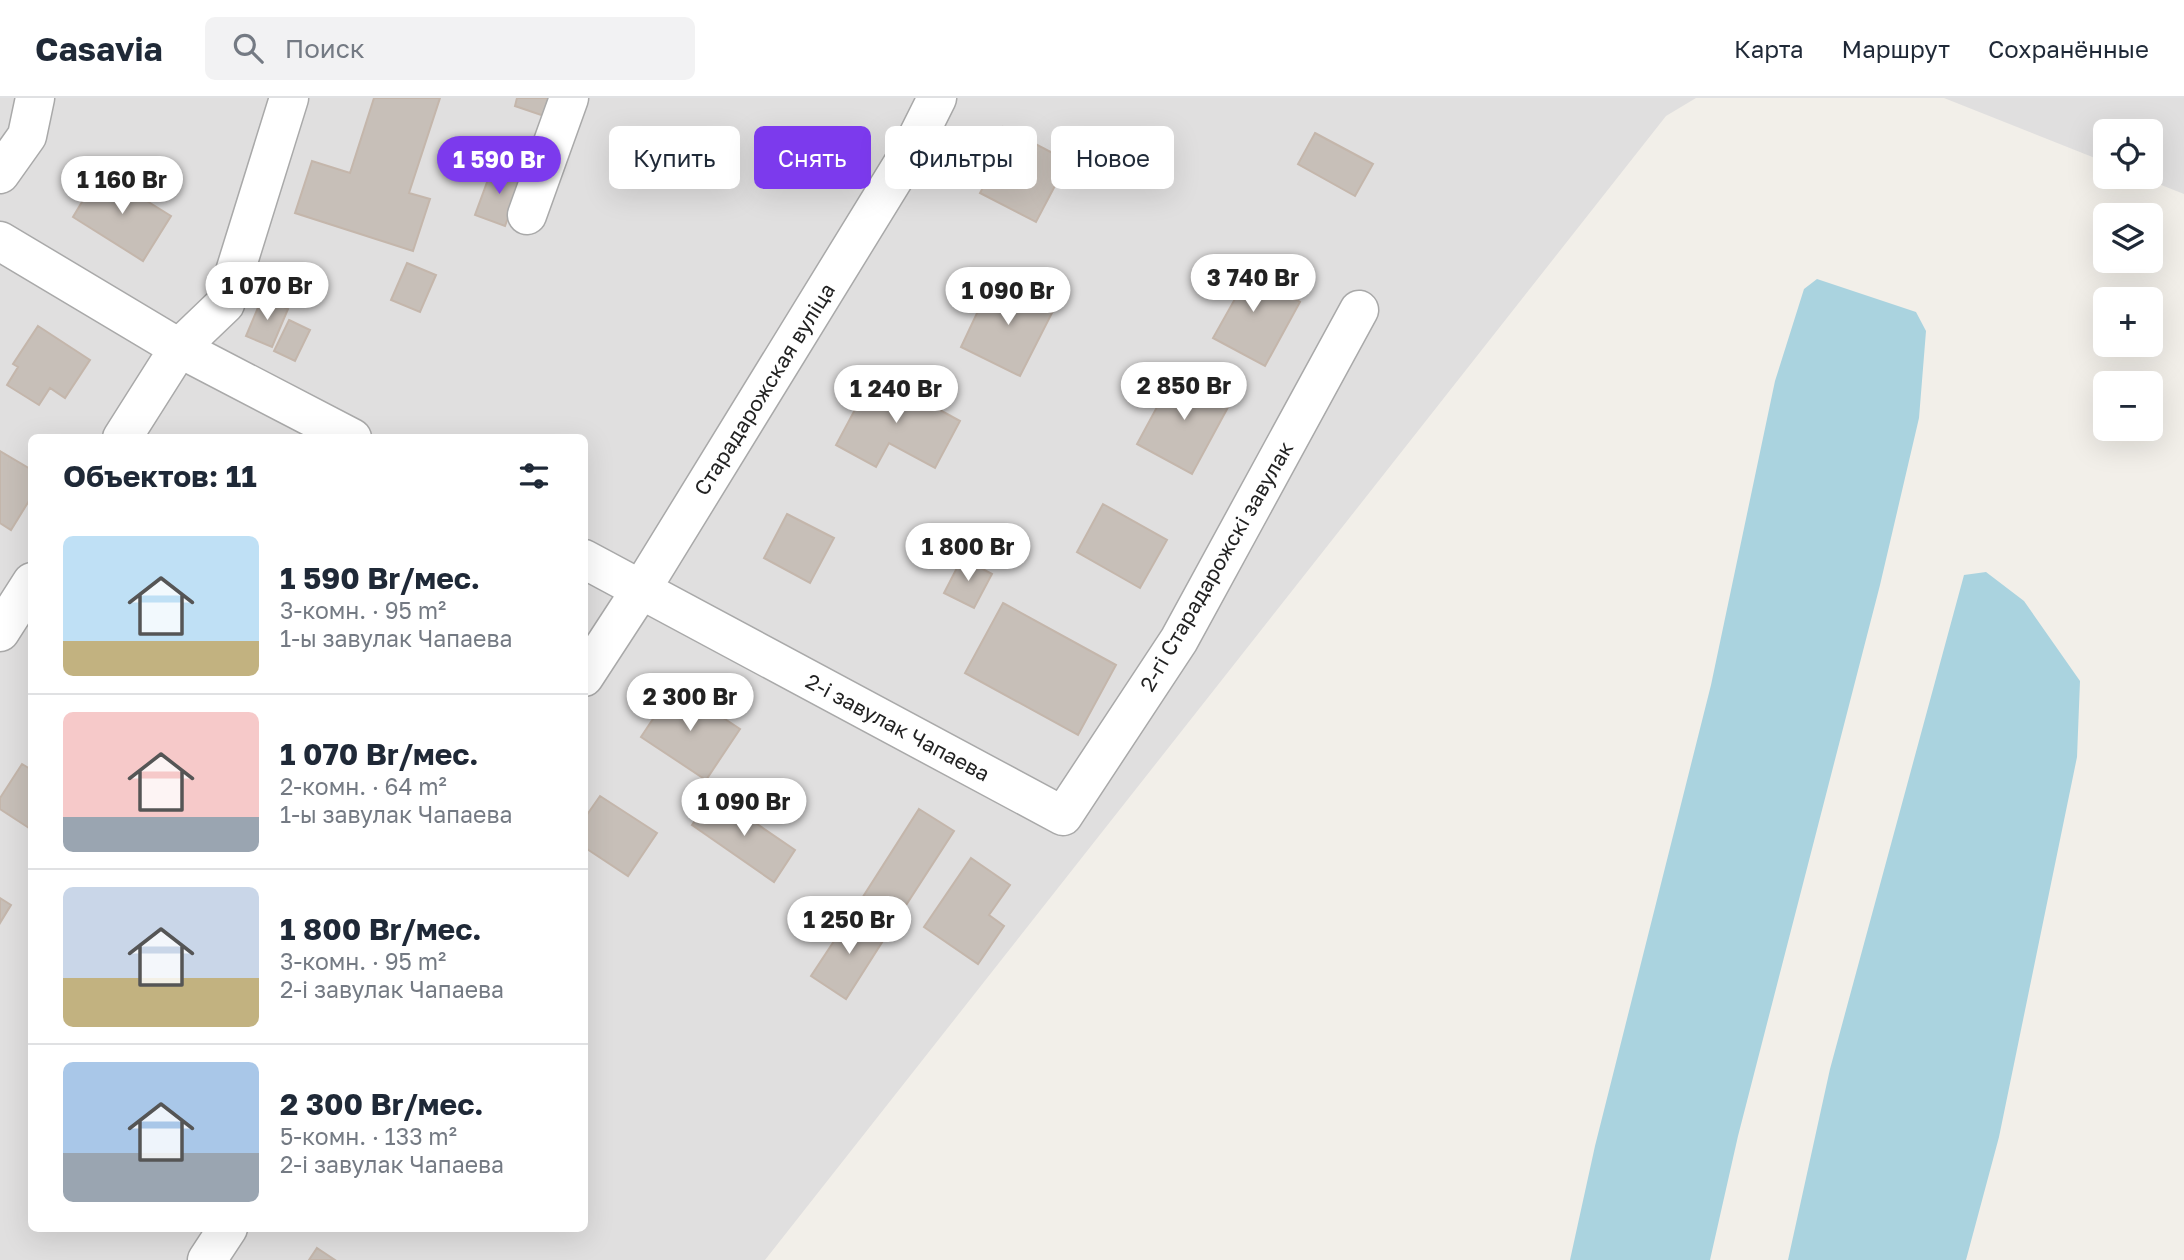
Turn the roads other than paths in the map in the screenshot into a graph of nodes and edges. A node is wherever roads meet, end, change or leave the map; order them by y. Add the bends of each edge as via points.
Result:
1 (35, 98) edge
2 (289, 98) edge
3 (569, 98) edge
4 (937, 98) edge
5 (0, 174) edge
6 (527, 215) dead end
7 (0, 241) edge
8 (1359, 310) dead end
9 (179, 348) junction
10 (125, 434) edge
11 (344, 434) edge
12 (588, 561) edge
13 (28, 588) edge
14 (642, 589) junction
15 (0, 632) edge
16 (588, 671) edge
17 (1063, 816) joint
18 (225, 1232) edge
19 (207, 1260) edge

1 - 5 street via 27,135
2 - 9 street via 225,304
3 - 6 street
4 - 14 street, Старадарожская вуліца via 910,152
7 - 9 street
8 - 17 street, 2-гі Старадарожскі завулак via 1179,640
9 - 10 street
9 - 11 street
12 - 14 street, 2-і завулак Чапаева
13 - 15 street
14 - 16 street, Старадарожская вуліца
14 - 17 street, 2-і завулак Чапаева
18 - 19 street

